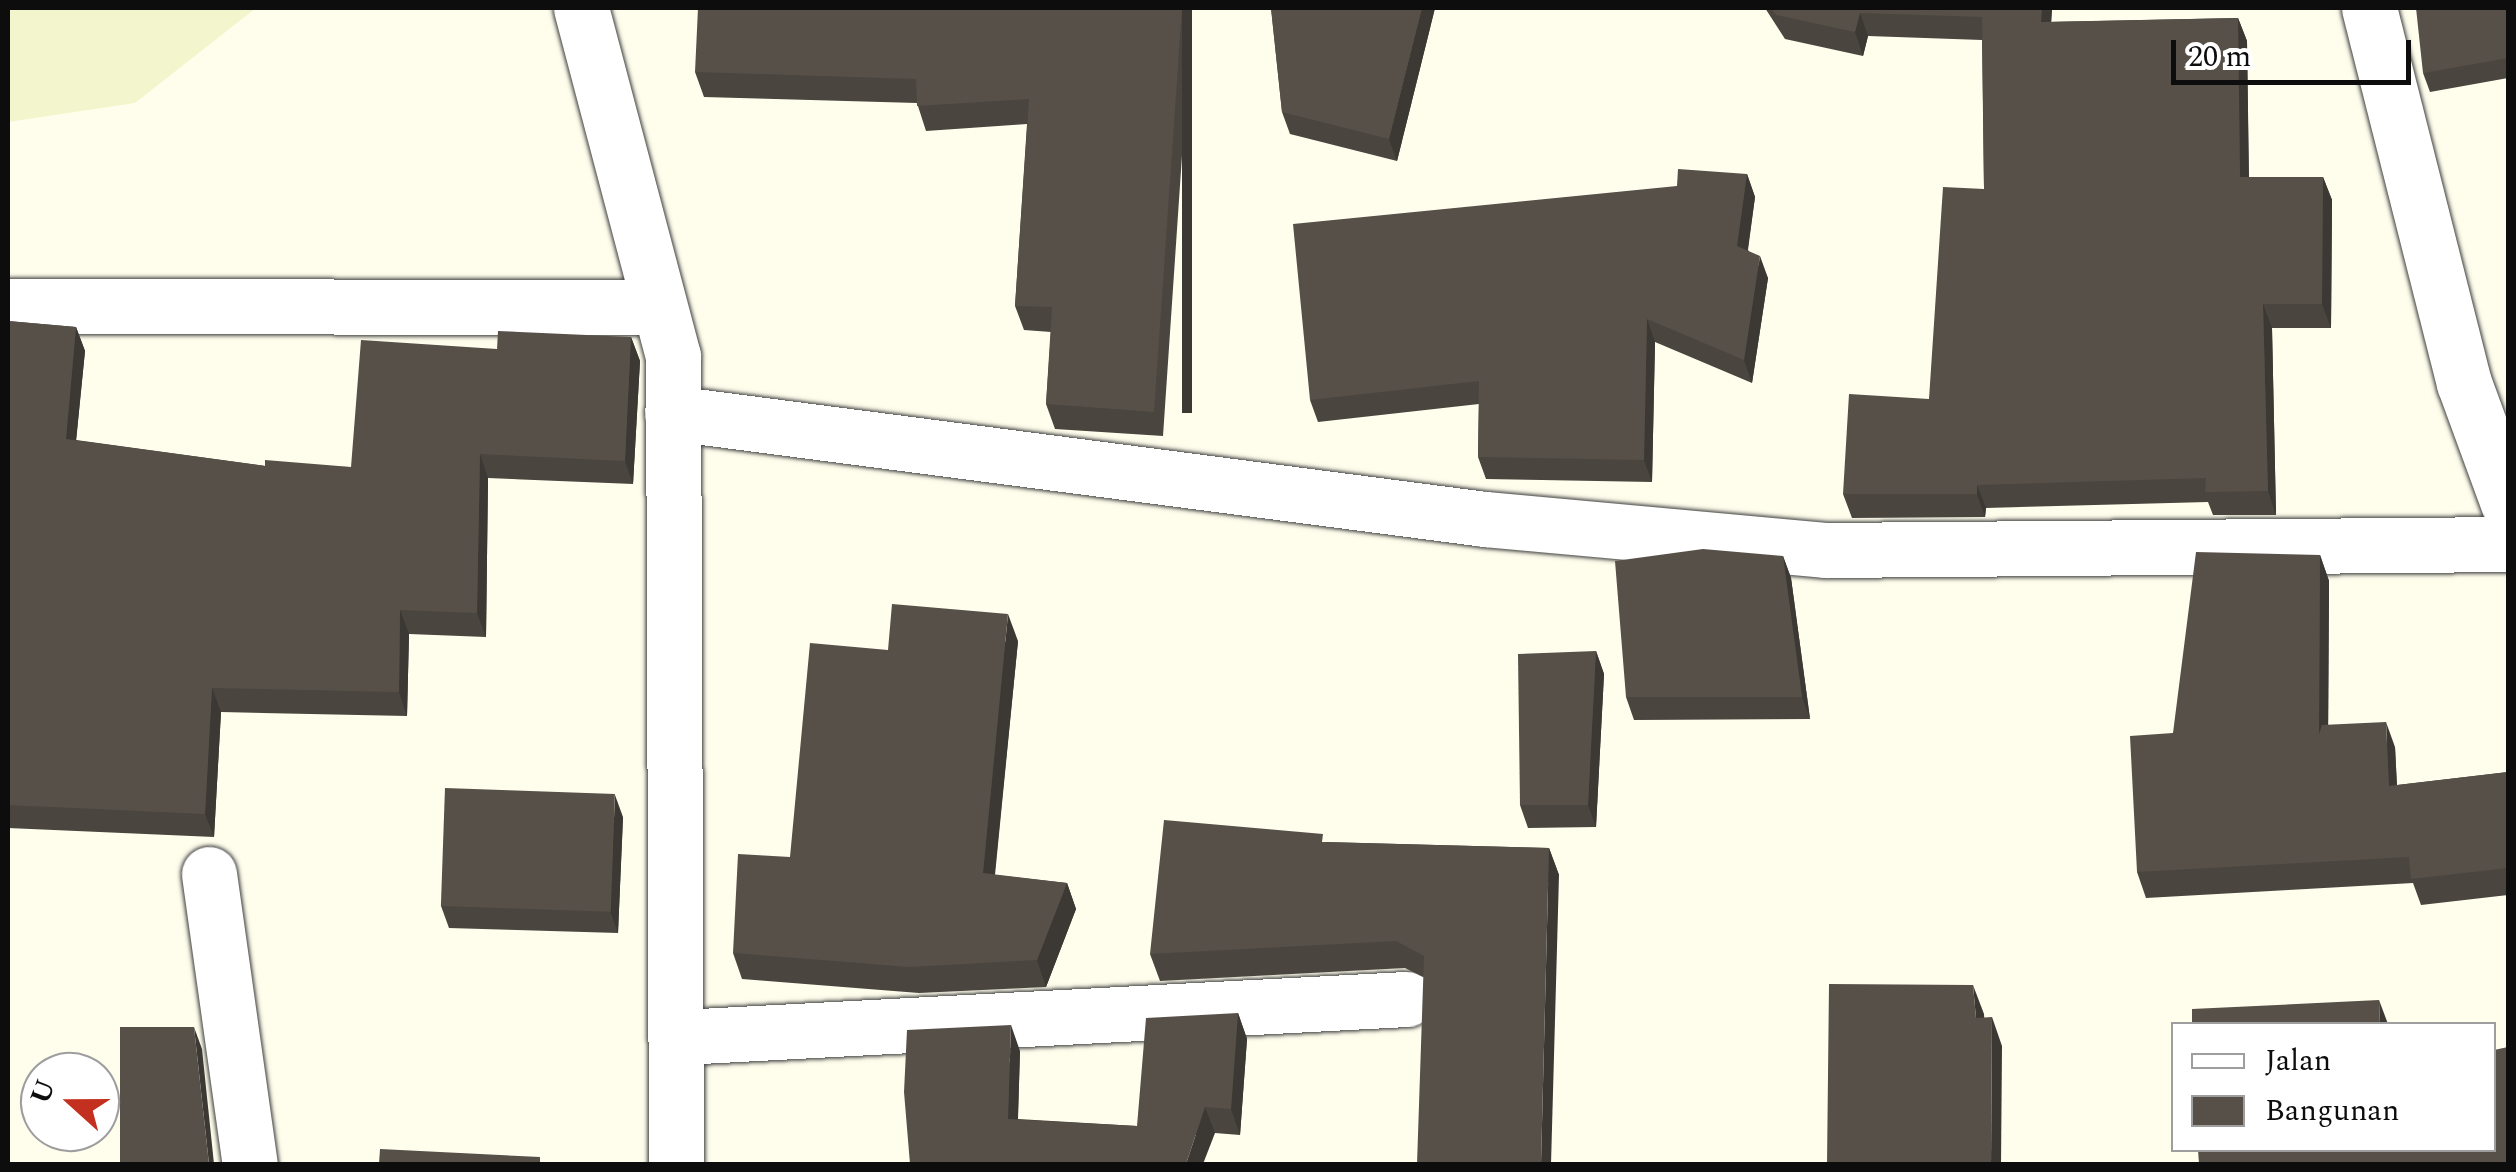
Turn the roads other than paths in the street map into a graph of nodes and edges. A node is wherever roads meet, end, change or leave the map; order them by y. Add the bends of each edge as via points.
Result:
1 (581, 8) edge
2 (2369, 8) edge
3 (8, 306) edge
4 (659, 307) junction
5 (2486, 381) edge
6 (672, 413) junction
7 (2508, 503) edge
8 (2508, 544) edge
9 (209, 874) dead end
10 (1407, 999) dead end
11 (680, 1036) junction
12 (250, 1164) edge
13 (676, 1164) edge

1 - 4 street
2 - 5 street
3 - 4 street
4 - 6 street via 673,356
5 - 7 street
6 - 8 street via 1485,519 1825,550
6 - 11 street
9 - 12 street
10 - 11 street
11 - 13 street

